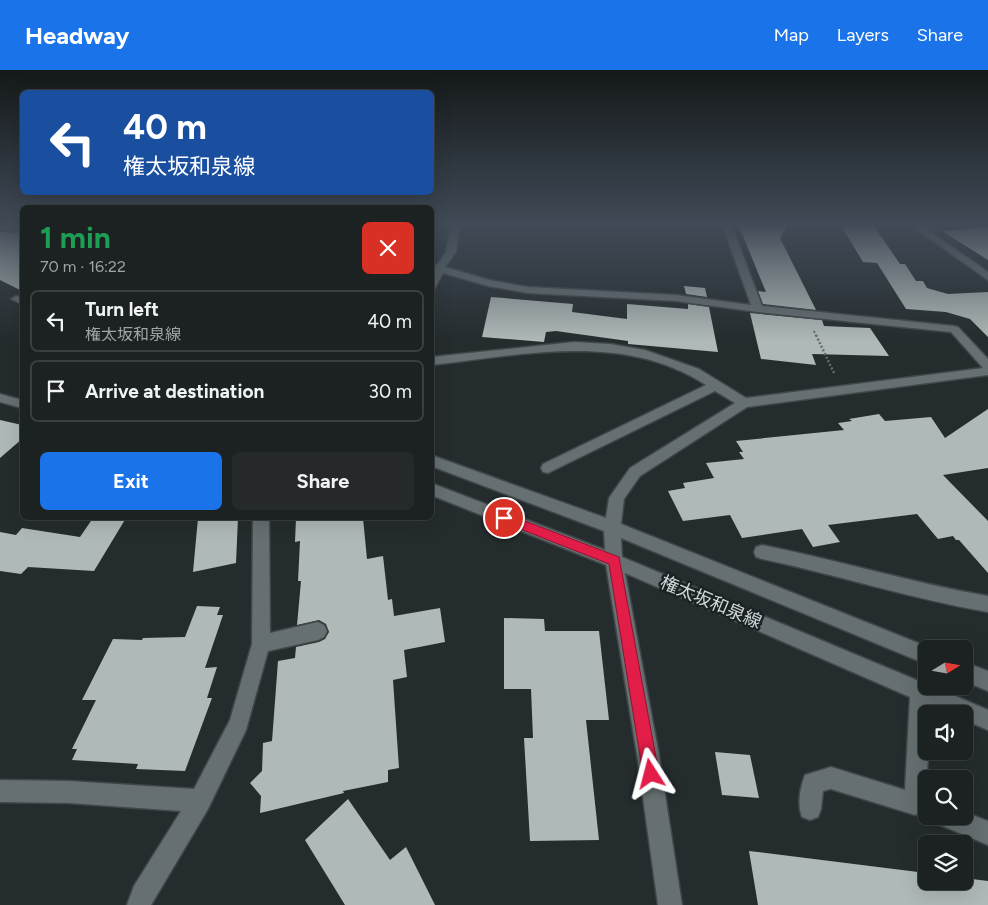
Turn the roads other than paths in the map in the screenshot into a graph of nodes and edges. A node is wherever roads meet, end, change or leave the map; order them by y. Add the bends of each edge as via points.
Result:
1 (741, 263) edge
2 (968, 263) edge
3 (435, 267) edge
4 (988, 277) edge
5 (758, 309) junction
6 (434, 361) edge
7 (988, 366) edge
8 (988, 371) edge
9 (716, 386) junction
10 (0, 398) edge
11 (20, 403) edge
12 (744, 403) junction
13 (434, 461) edge
14 (548, 468) dead end
15 (434, 490) edge
16 (261, 520) edge
17 (612, 527) junction
18 (762, 552) dead end
19 (614, 561) junction
20 (988, 604) edge
21 (318, 631) dead end
22 (261, 644) junction
23 (918, 652) edge
24 (973, 674) edge
25 (988, 680) edge
26 (918, 690) edge
27 (920, 695) edge
28 (929, 695) edge
29 (988, 720) edge
30 (920, 770) edge
31 (0, 791) edge
32 (200, 801) junction
33 (918, 805) edge
34 (810, 809) dead end
35 (968, 825) edge
36 (988, 833) edge
37 (139, 905) edge
38 (670, 905) edge

1 - 5 street
2 - 4 street
3 - 5 street via 528,290 676,298
5 - 7 street via 954,329
6 - 9 street via 574,346 610,348 641,353 695,372
8 - 12 street
9 - 12 street
9 - 14 street
10 - 11 street
12 - 17 street via 635,472 617,498
13 - 17 street, 権太坂和泉線
15 - 19 street, 権太坂和泉線
16 - 22 street
17 - 19 street
17 - 23 street, 権太坂和泉線
18 - 20 street via 936,595
19 - 26 street, 権太坂和泉線
19 - 38 street
21 - 22 street
22 - 32 street via 240,723
24 - 25 street
27 - 30 street
28 - 29 street, 権太坂和泉線
31 - 32 street
32 - 37 street
33 - 34 street via 831,778 813,783
35 - 36 street

